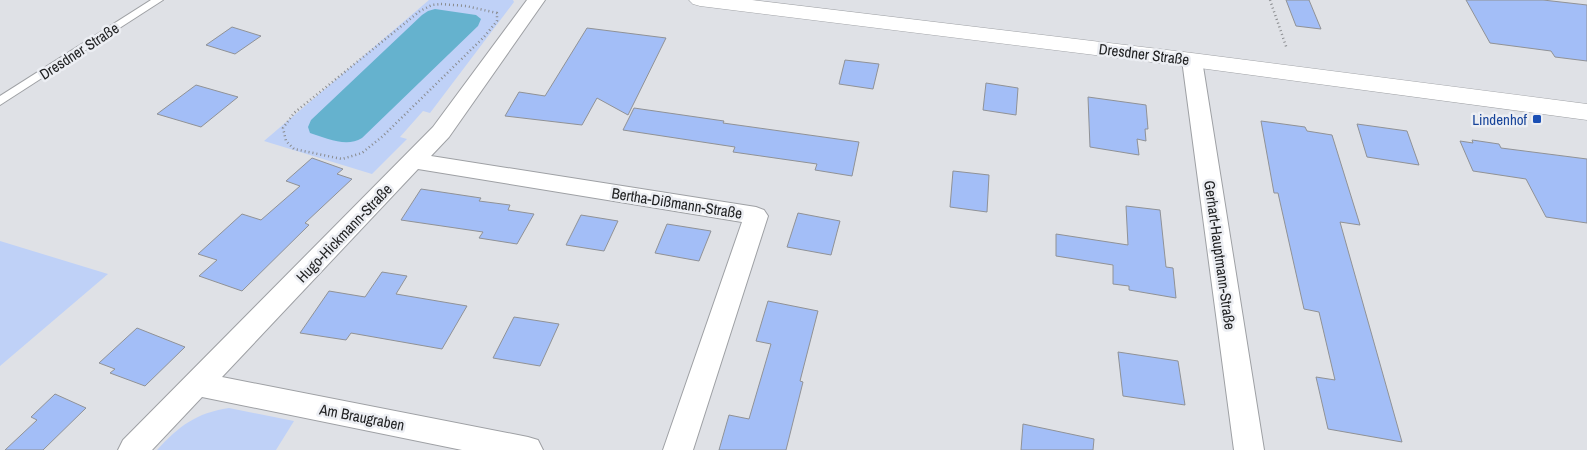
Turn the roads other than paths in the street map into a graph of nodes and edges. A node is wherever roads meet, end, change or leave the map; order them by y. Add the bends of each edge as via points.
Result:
1 (158, 0) edge
2 (536, 0) edge
3 (700, 0) edge
4 (741, 2) edge
5 (1192, 60) junction
6 (0, 102) edge
7 (1587, 112) edge
8 (413, 161) junction
9 (197, 384) junction
10 (133, 450) edge
11 (528, 450) edge
12 (678, 450) edge
13 (1249, 450) edge

1 - 6 lane, Dresdner Straße
2 - 8 street, Hugo-Hickmann-Straße via 441,132
3 - 4 main road, Dresdner Straße
4 - 5 main road, Dresdner Straße
5 - 7 main road, Dresdner Straße
5 - 13 street, Gerhart-Hauptmann-Straße
8 - 9 street, Hugo-Hickmann-Straße
8 - 12 street, Bertha-Dißmann-Straße via 756,216
9 - 10 street, Hugo-Hickmann-Straße
9 - 11 street, Am Braugraben

